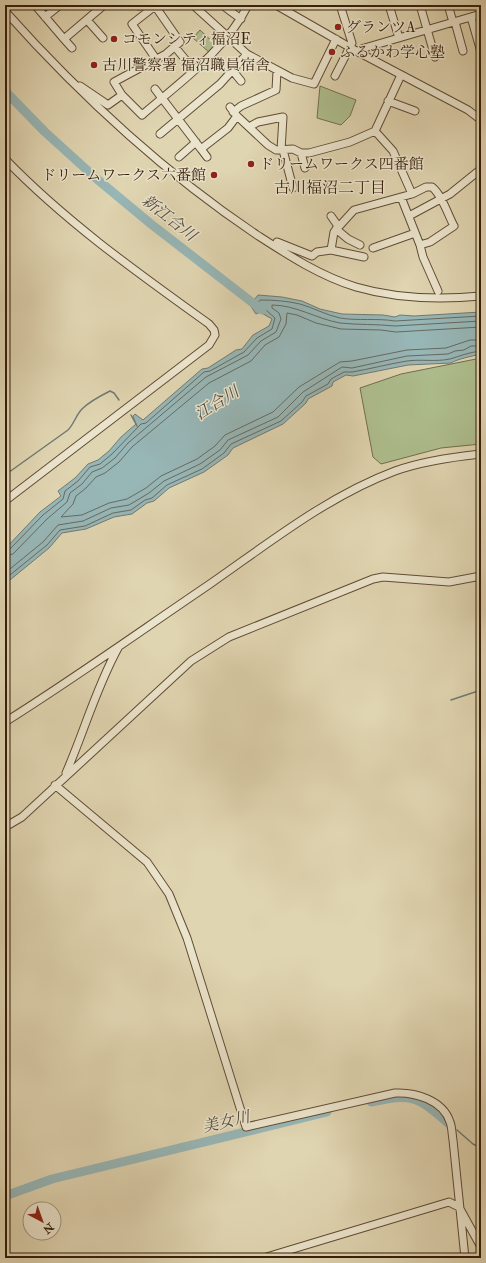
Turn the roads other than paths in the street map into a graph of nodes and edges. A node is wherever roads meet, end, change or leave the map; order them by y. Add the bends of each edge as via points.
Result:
1 (35, 5) edge
2 (60, 5) edge
3 (104, 5) edge
4 (193, 5) edge
5 (222, 5) edge
6 (248, 5) edge
7 (276, 5) edge
8 (340, 5) edge
9 (389, 5) edge
10 (420, 5) edge
11 (448, 5) edge
12 (155, 6) edge
13 (5, 11) edge
14 (481, 14) edge
15 (45, 17) junction
16 (471, 17) junction
17 (241, 19) junction
18 (87, 20) junction
19 (454, 22) junction
20 (427, 30) junction
21 (226, 37) junction
22 (103, 38) dead end
23 (399, 38) junction
24 (64, 39) junction
25 (336, 39) junction
26 (175, 47) junction
27 (350, 47) junction
28 (72, 48) dead end
29 (463, 51) dead end
30 (358, 52) junction
31 (481, 52) edge
32 (246, 54) junction
33 (435, 56) dead end
34 (156, 59) junction
35 (194, 70) junction
36 (233, 71) junction
37 (277, 71) junction
38 (401, 75) junction
39 (335, 76) dead end
40 (241, 81) dead end
41 (73, 84) junction
42 (155, 89) dead end
43 (122, 95) junction
44 (162, 98) junction
45 (388, 101) junction
46 (415, 111) dead end
47 (233, 112) junction
48 (178, 119) junction
49 (481, 120) edge
50 (249, 127) junction
51 (375, 131) junction
52 (160, 134) dead end
53 (196, 142) junction
54 (201, 149) junction
55 (282, 150) junction
56 (301, 153) junction
57 (179, 157) dead end
58 (206, 157) dead end
59 (5, 159) edge
60 (305, 168) dead end
61 (481, 169) edge
62 (293, 188) dead end
63 (412, 194) junction
64 (401, 197) junction
65 (441, 199) junction
66 (330, 216) dead end
67 (408, 216) junction
68 (337, 228) junction
69 (415, 233) junction
70 (270, 243) junction
71 (360, 244) dead end
72 (420, 245) junction
73 (373, 248) dead end
74 (331, 250) junction
75 (364, 257) dead end
76 (438, 291) dead end
77 (481, 296) edge
78 (481, 454) edge
79 (5, 501) edge
80 (481, 576) edge
81 (118, 648) junction
82 (5, 722) edge
83 (64, 777) junction
84 (55, 785) junction
85 (5, 827) edge
86 (459, 1207) junction
87 (481, 1247) edge
88 (263, 1258) edge
89 (465, 1258) edge

1 - 15 street
2 - 15 street
3 - 18 street
4 - 21 street
5 - 17 street
6 - 17 street
7 - 25 street
8 - 27 street via 352,43
9 - 23 street
10 - 20 street
11 - 19 street
12 - 26 street via 180,42
12 - 34 street via 132,24
13 - 41 street
14 - 16 street
15 - 24 street
16 - 19 street
16 - 31 street
17 - 21 street
18 - 22 street
18 - 24 street
19 - 20 street
19 - 29 street
20 - 23 street
20 - 33 street
21 - 32 street
21 - 35 street
23 - 30 street
24 - 28 street
25 - 27 street
25 - 37 street via 314,84
26 - 34 street
26 - 35 street
27 - 30 street
27 - 39 street
30 - 38 street
32 - 36 street
32 - 37 street
34 - 43 street via 114,82
35 - 44 street
36 - 40 street
36 - 48 street
37 - 47 street via 276,90
38 - 45 street
38 - 49 street via 468,110
41 - 43 street via 108,105
41 - 70 street via 130,137 204,198
42 - 44 street
43 - 44 street via 142,115
44 - 48 street
45 - 46 street
45 - 51 street
47 - 50 street
47 - 54 street via 228,128
48 - 52 street
48 - 53 street
50 - 55 street via 268,145 276,150
50 - 55 street via 258,122 283,117
51 - 56 street via 350,142
51 - 63 street via 398,159
53 - 54 street
53 - 57 street
54 - 58 street
55 - 56 street via 293,149
55 - 62 street
56 - 60 street
59 - 79 street via 62,213 209,324 215,335 209,345
61 - 65 street
63 - 64 street
63 - 65 street via 429,187 435,189
64 - 67 street
64 - 68 street via 354,210
65 - 67 street
65 - 72 street via 454,226 430,242
66 - 68 street
67 - 69 street
68 - 71 street via 348,240
68 - 74 street
69 - 72 street
69 - 73 street
70 - 74 street via 274,241 312,256 317,252
70 - 77 street via 322,274 356,287 390,295 430,298
72 - 76 street via 422,257
74 - 75 street
78 - 81 street via 436,459 396,471 353,489 302,521
80 - 83 street via 449,582 383,576 229,637 191,662
81 - 82 street
81 - 83 street via 108,665
83 - 84 street
84 - 85 street via 22,817
84 - 86 street via 147,862 169,894 187,938 246,1127 395,1093 414,1094 428,1099 444,1112 450,1121
86 - 87 street
86 - 88 street via 449,1202
86 - 89 street

